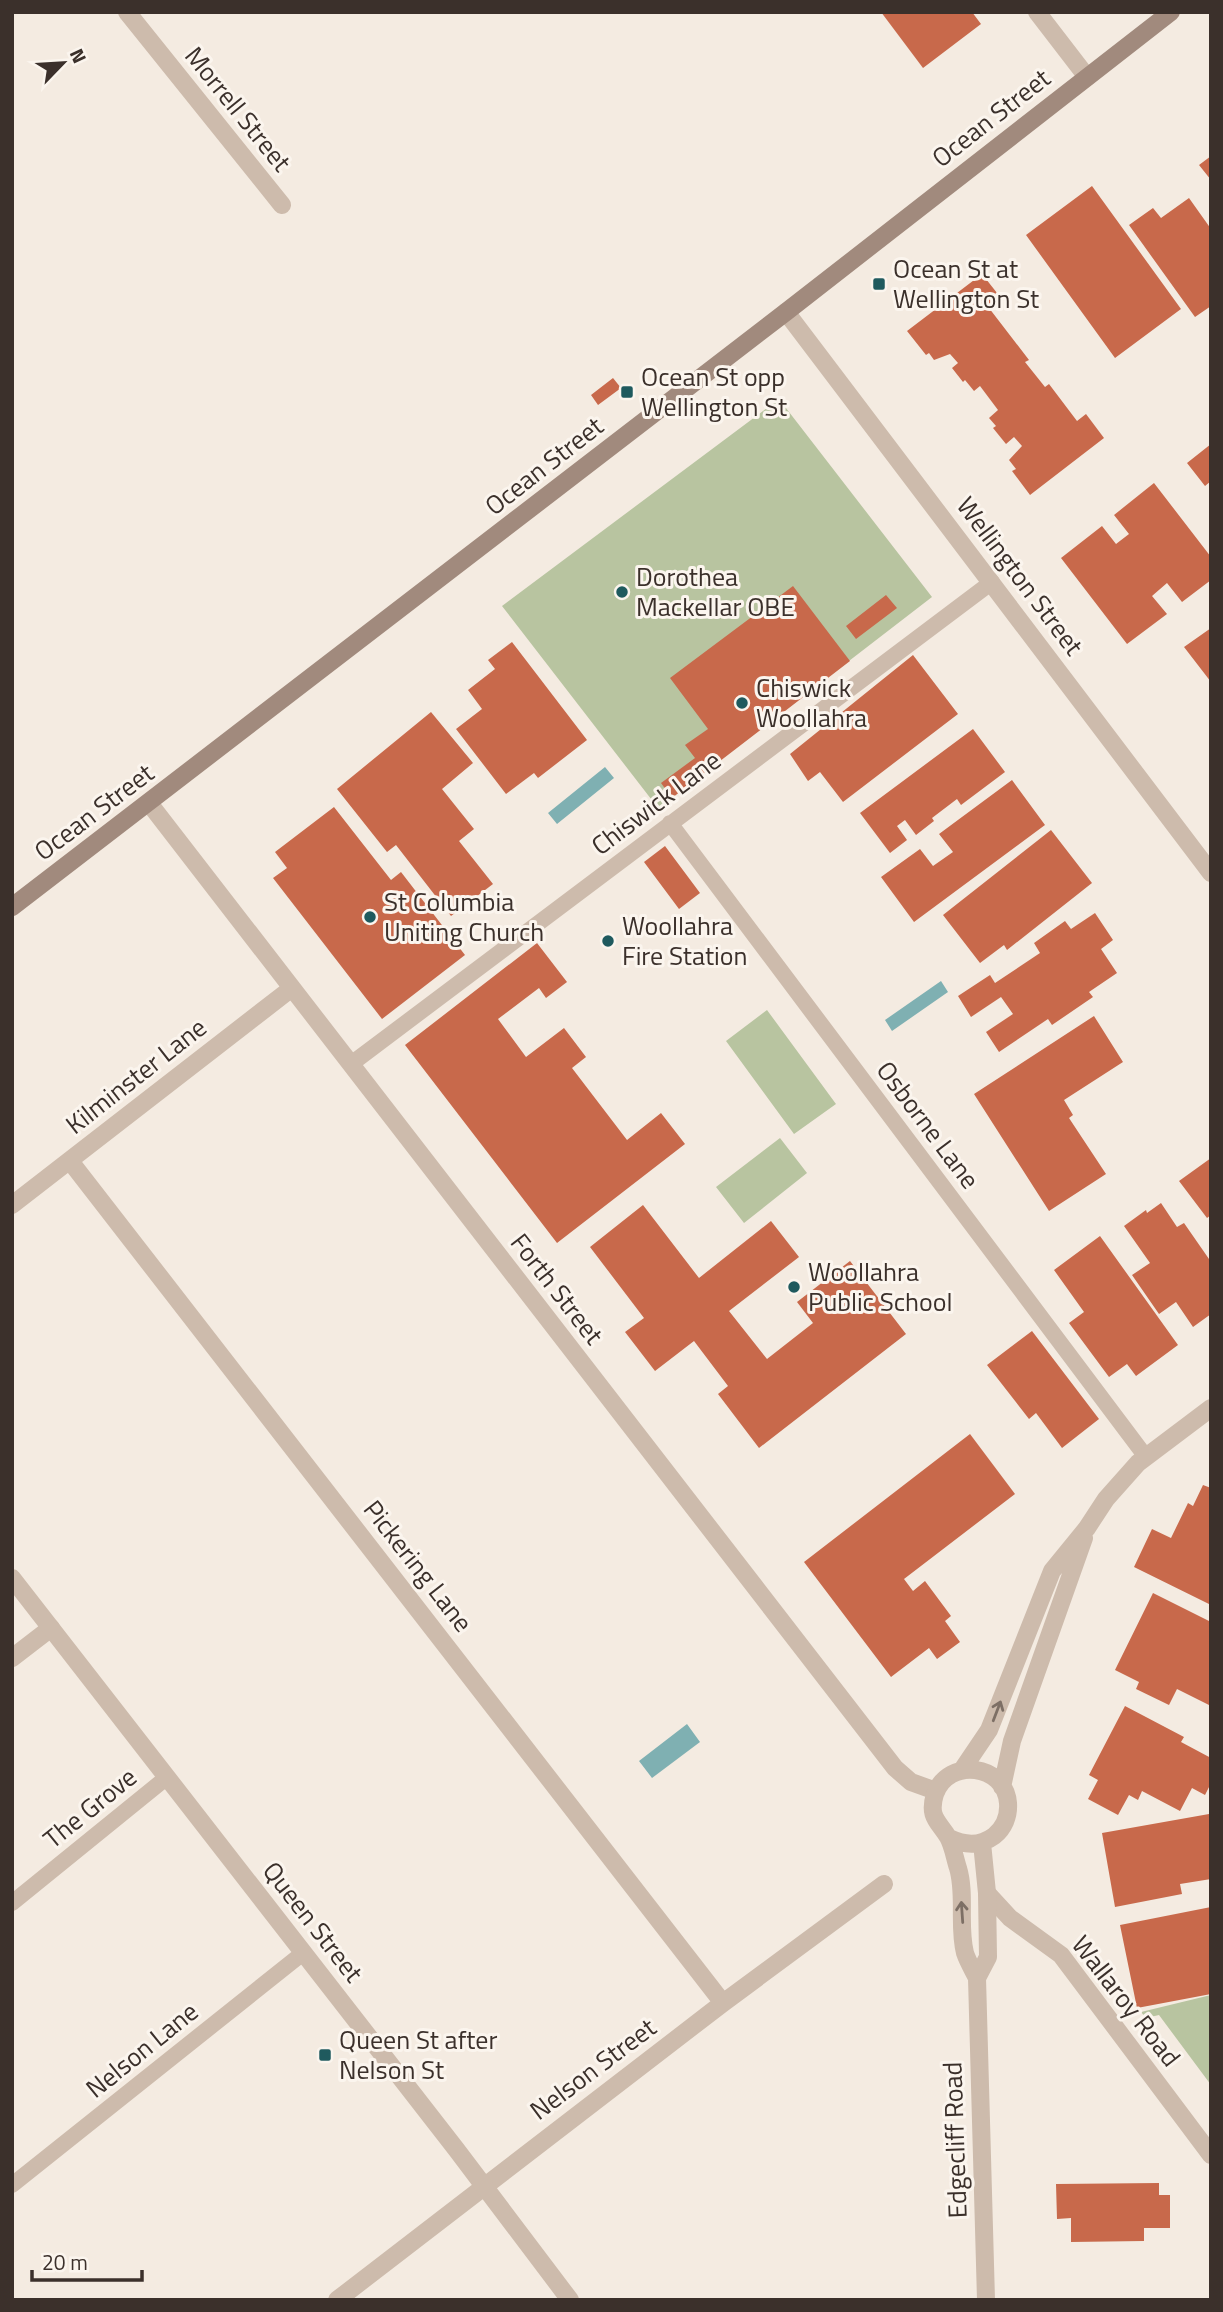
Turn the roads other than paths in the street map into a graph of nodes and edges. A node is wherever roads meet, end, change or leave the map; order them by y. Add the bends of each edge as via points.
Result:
1 (127, 12) edge
2 (1037, 12) edge
3 (1171, 12) edge
4 (1087, 77) junction
5 (282, 205) dead end
6 (786, 312) junction
7 (992, 582) junction
8 (149, 803) junction
9 (670, 823) junction
10 (1211, 873) edge
11 (12, 907) edge
12 (292, 988) junction
13 (351, 1064) junction
14 (70, 1161) junction
15 (12, 1205) edge
16 (1211, 1408) edge
17 (1146, 1457) junction
18 (1087, 1528) junction
19 (12, 1578) edge
20 (51, 1628) junction
21 (12, 1658) edge
22 (962, 1770) junction
23 (166, 1777) junction
24 (1002, 1787) junction
25 (936, 1791) junction
26 (949, 1838) junction
27 (982, 1843) junction
28 (884, 1885) dead end
29 (987, 1893) junction
30 (12, 1903) edge
31 (303, 1954) junction
32 (977, 1978) junction
33 (723, 2003) junction
34 (1211, 2155) edge
35 (12, 2185) edge
36 (484, 2186) junction
37 (337, 2300) edge
38 (570, 2300) edge
39 (986, 2300) edge

1 - 5 street, Morrell Street
2 - 4 street
3 - 4 main road, Ocean Street
4 - 6 main road, Ocean Street
6 - 7 street, Wellington Street
6 - 8 main road, Ocean Street
7 - 9 lane, Chiswick Lane
7 - 10 street, Wellington Street
8 - 11 main road, Ocean Street
8 - 12 street, Forth Street
9 - 13 lane, Chiswick Lane
9 - 17 lane, Osborne Lane
12 - 13 street, Forth Street
12 - 14 street, Kilminster Lane
13 - 25 street, Forth Street via 895,1769 911,1782
14 - 15 street, Kilminster Lane
14 - 33 street, Pickering Lane
16 - 17 street
17 - 18 street via 1106,1499
22 -> 18 street via 989,1730 1052,1571
18 - 24 street via 1012,1741
19 - 20 street, Queen Street
20 - 21 street
20 - 23 street, Queen Street
22 - 24 street via 985,1772
22 - 25 street via 942,1781
23 - 30 lane, The Grove
23 - 31 street, Queen Street
24 - 27 street via 1008,1813 1003,1826
25 - 26 street via 934,1817
26 - 27 street
32 -> 26 street, Edgecliff Road via 965,1953 960,1874
27 - 29 street, Edgecliff Road
28 - 33 street, Nelson Street
29 - 32 street, Edgecliff Road via 988,1957
29 - 34 street, Wallaroy Road via 1010,1918 1061,1955
31 - 35 lane, Nelson Lane
31 - 36 street, Queen Street
32 - 39 street, Edgecliff Road
33 - 36 street, Nelson Street
36 - 37 street, Nelson Street
36 - 38 street, Queen Street

